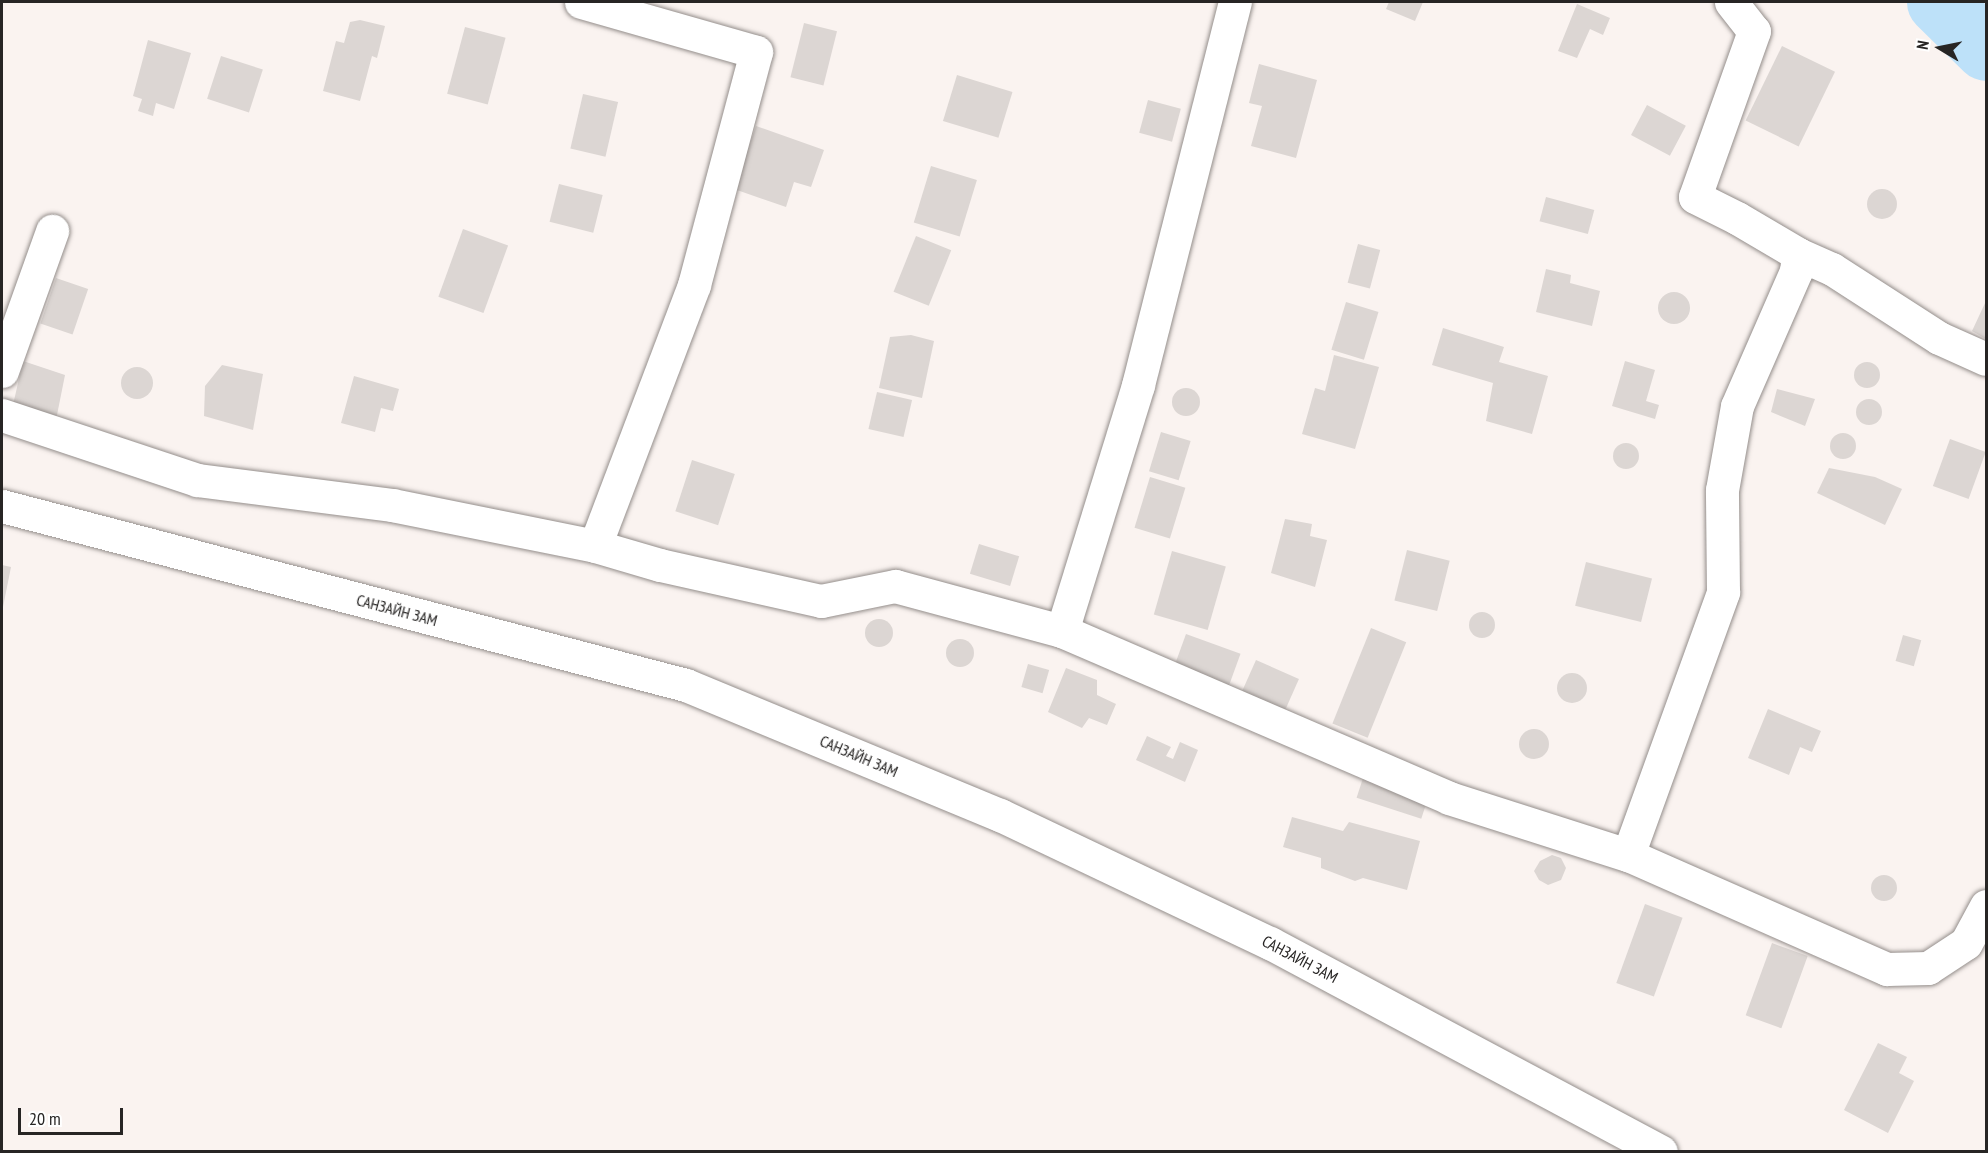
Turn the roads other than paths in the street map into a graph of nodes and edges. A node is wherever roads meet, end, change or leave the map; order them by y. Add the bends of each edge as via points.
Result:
1 (581, 2) edge
2 (1235, 2) edge
3 (1731, 2) edge
4 (52, 231) dead end
5 (1798, 254) junction
6 (1986, 359) edge
7 (2, 371) edge
8 (2, 415) edge
9 (2, 506) edge
10 (595, 546) junction
11 (1062, 631) junction
12 (1628, 855) junction
13 (1986, 906) edge
14 (1661, 1152) edge

1 - 10 street via 756,52 694,285
2 - 11 street via 1138,385
3 - 5 street via 1754,31 1695,198
4 - 7 street
5 - 6 street via 1832,268 1939,338
5 - 12 street via 1796,271 1737,406 1722,490 1723,592
8 - 10 street via 197,480 392,504
9 - 14 street, САНЗАЙН ЗАМ via 686,685 999,815 1270,943
10 - 11 street via 660,565 821,601 895,586
11 - 12 street via 1449,798
12 - 13 street via 1887,969 1928,968 1966,943

